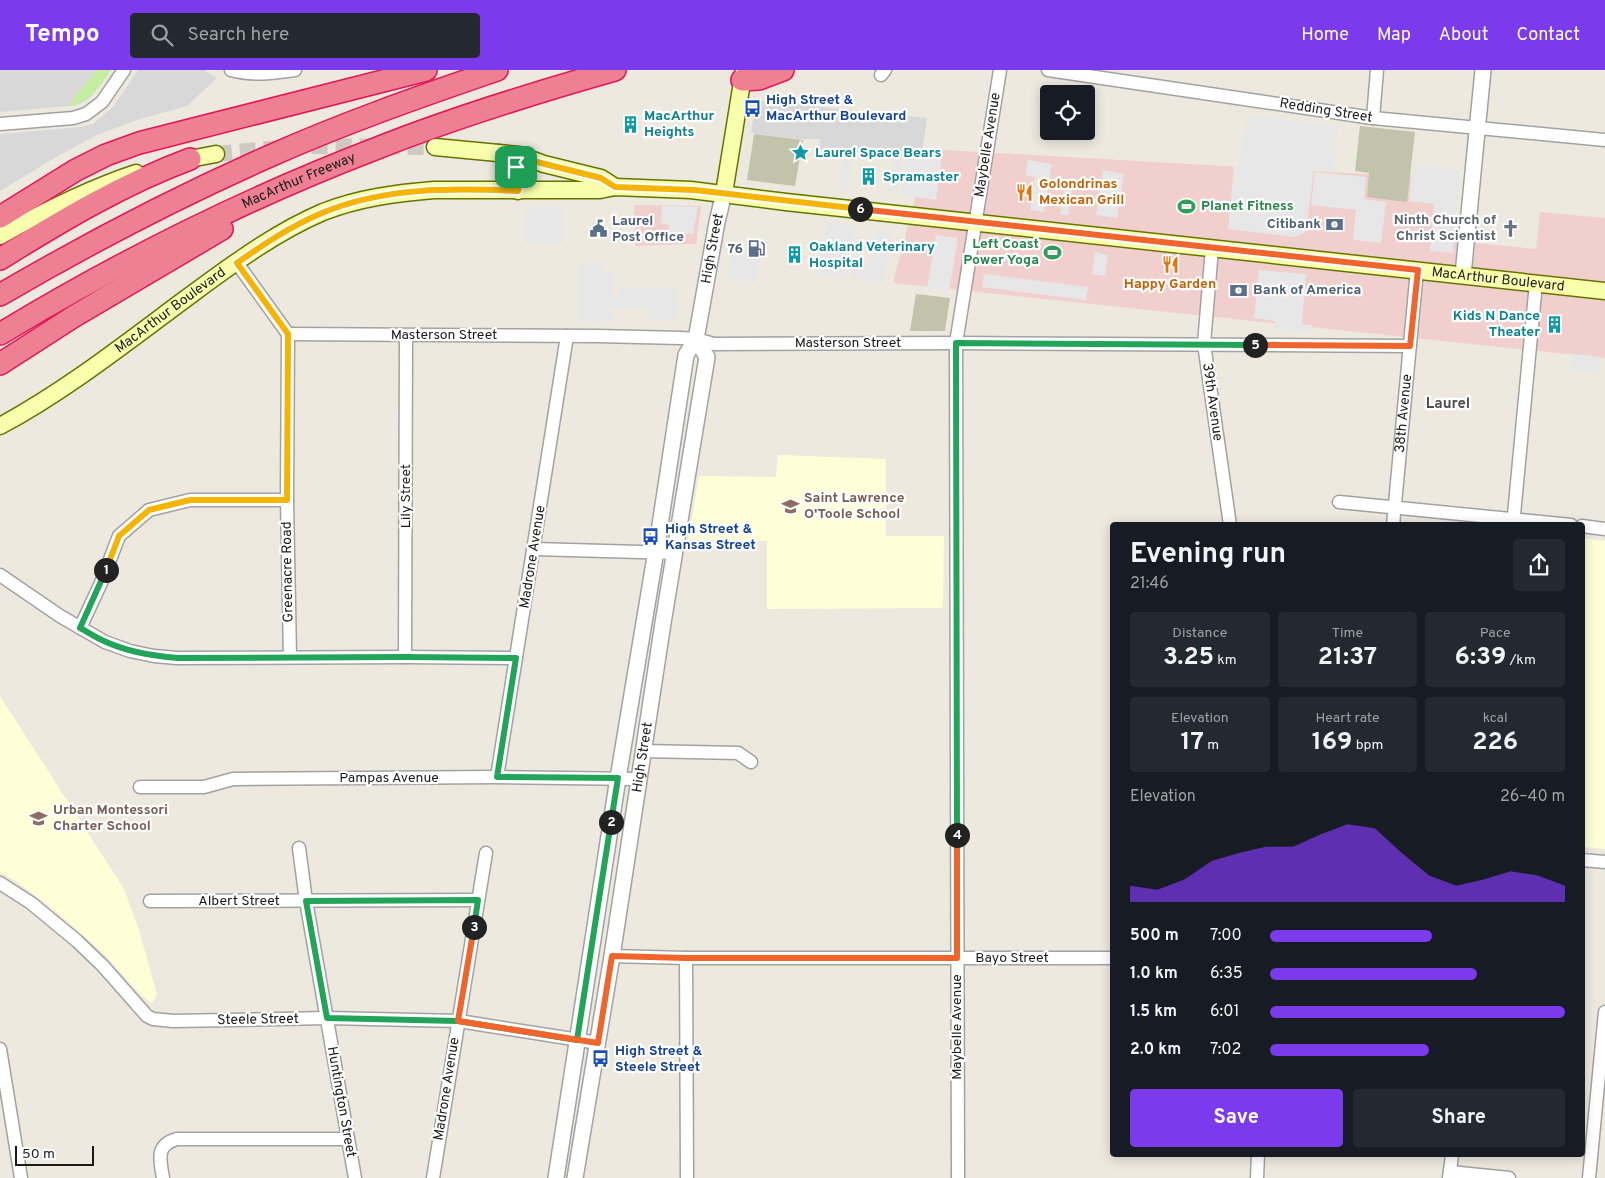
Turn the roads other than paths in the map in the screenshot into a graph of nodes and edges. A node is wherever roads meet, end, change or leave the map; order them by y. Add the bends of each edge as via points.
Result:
1 (124, 70) edge
2 (231, 70) edge
3 (295, 70) edge
4 (426, 70) edge
5 (497, 70) edge
6 (615, 70) edge
7 (783, 70) edge
8 (1000, 70) edge
9 (1048, 70) edge
10 (1377, 70) edge
11 (1483, 70) edge
12 (743, 75) edge
13 (1373, 118) junction
14 (0, 124) edge
15 (1478, 127) junction
16 (1605, 140) edge
17 (434, 147) tunnel mouth
18 (498, 153) junction
19 (216, 154) tunnel mouth
20 (190, 159) junction
21 (322, 170) junction
22 (615, 187) junction
23 (518, 191) junction
24 (724, 194) junction
25 (0, 217) edge
26 (976, 222) junction
27 (0, 236) edge
28 (1212, 248) junction
29 (0, 259) edge
30 (237, 263) junction
31 (1418, 270) junction
32 (1463, 275) junction
33 (1536, 284) junction
34 (1605, 291) edge
35 (0, 295) edge
36 (0, 334) edge
37 (288, 334) junction
38 (406, 336) junction
39 (567, 336) junction
40 (696, 339) junction
41 (956, 343) junction
42 (1204, 344) junction
43 (1410, 346) junction
44 (0, 364) edge
45 (0, 426) edge
46 (287, 500) junction
47 (1339, 502) dead end
48 (1395, 506) junction
49 (1230, 522) edge
50 (1393, 522) edge
51 (1514, 522) edge
52 (1585, 526) edge
53 (1605, 529) edge
54 (534, 549) junction
55 (656, 551) junction
56 (675, 553) junction
57 (0, 575) edge
58 (80, 628) junction
59 (290, 657) junction
60 (405, 657) junction
61 (516, 658) junction
62 (643, 751) junction
63 (751, 762) dead end
64 (497, 777) junction
65 (618, 778) junction
66 (638, 779) junction
67 (140, 787) dead end
68 (299, 848) dead end
69 (486, 853) dead end
70 (1585, 860) edge
71 (1605, 862) edge
72 (0, 883) edge
73 (478, 900) junction
74 (150, 901) dead end
75 (306, 901) junction
76 (612, 956) junction
77 (686, 958) junction
78 (957, 958) junction
79 (1110, 958) edge
80 (1605, 1012) edge
81 (327, 1018) junction
82 (458, 1021) junction
83 (577, 1040) junction
84 (598, 1043) junction
85 (0, 1049) edge
86 (347, 1139) junction
87 (1258, 1157) edge
88 (1452, 1157) edge
89 (1450, 1175) edge
90 (22, 1178) edge
91 (163, 1178) edge
92 (355, 1178) edge
93 (433, 1178) edge
94 (556, 1178) edge
95 (575, 1178) edge
96 (687, 1178) edge
97 (958, 1178) edge
98 (1257, 1178) edge
99 (1509, 1178) edge
100 (1589, 1178) edge

1 - 14 street via 102,102 86,114
2 - 3 street via 266,74
4 - 25 highway via 139,143 76,170
5 - 35 highway via 369,115 270,156 108,234
6 - 21 highway, MacArthur Freeway via 516,99
7 - 12 highway via 759,79
8 - 26 street, Maybelle Avenue
9 - 13 street, Redding Street
10 - 13 street
11 - 15 street
12 - 24 main road, High Street
13 - 15 street, Redding Street
15 - 16 street, Redding Street
15 - 32 street
17 - 18 main road, MacArthur Boulevard
18 - 22 main road, MacArthur Boulevard via 519,155 601,178
18 - 23 main road via 520,174
19 - 20 main road
20 - 27 main road via 156,167 91,190
20 - 29 highway via 108,196
21 - 36 highway, MacArthur Freeway via 160,246
21 - 44 highway via 65,321
22 - 23 main road, MacArthur Boulevard
22 - 24 main road, MacArthur Boulevard
23 - 30 main road, MacArthur Boulevard via 434,190 358,200 300,223
24 - 26 main road, MacArthur Boulevard
24 - 40 street, High Street
26 - 28 main road, MacArthur Boulevard
26 - 41 street, Maybelle Avenue
28 - 31 main road, MacArthur Boulevard
28 - 42 street, 39th Avenue
30 - 37 street
30 - 45 main road, MacArthur Boulevard via 54,394
31 - 32 main road, MacArthur Boulevard
31 - 43 street, 38th Avenue
32 - 33 main road, MacArthur Boulevard
33 - 34 main road, MacArthur Boulevard
33 - 51 street
37 - 38 street, Masterson Street
37 - 46 street, Greenacre Road
38 - 39 street, Masterson Street
38 - 60 street, Lily Street
39 - 40 street, Masterson Street
39 - 54 street, Madrone Avenue
40 - 41 street, Masterson Street via 714,344
40 - 55 street, High Street via 686,355
40 - 56 street, High Street via 707,357
41 - 42 street, Masterson Street
41 - 78 street, Maybelle Avenue
42 - 43 street, Masterson Street
42 - 49 street, 39th Avenue
43 - 48 street, 38th Avenue
46 - 58 street via 190,500 149,510 119,536
46 - 59 street, Greenacre Road
47 - 48 street
48 - 50 street, 38th Avenue
48 - 51 street
52 - 53 street
54 - 55 street
54 - 61 street, Madrone Avenue
55 - 56 street
55 - 65 street, High Street
56 - 62 street, High Street
57 - 58 street
58 - 59 street via 105,642 154,656
59 - 60 street
60 - 61 street
61 - 64 street, Madrone Avenue
62 - 63 street via 738,753
62 - 66 street, High Street
64 - 65 street, Pampas Avenue
64 - 67 street, Pampas Avenue via 233,779 204,787
65 - 66 street, Pampas Avenue
65 - 83 street, High Street
66 - 76 street, High Street
68 - 75 street, Huntington Street
69 - 73 street, Madrone Avenue
70 - 71 street
72 - 81 street, Steele Street via 31,903 77,941 142,1011 154,1019
73 - 75 street, Albert Street
73 - 82 street, Madrone Avenue
74 - 75 street, Albert Street
75 - 81 street, Huntington Street
76 - 77 street, Bayo Street
76 - 84 street, High Street
77 - 78 street, Bayo Street
77 - 96 street
78 - 79 street, Bayo Street
78 - 97 street, Maybelle Avenue
80 - 100 street
81 - 82 street, Steele Street
81 - 86 street, Huntington Street
82 - 83 street, Steele Street
82 - 93 street, Madrone Avenue
83 - 84 street, Steele Street
83 - 94 street, High Street
84 - 95 street, High Street
85 - 90 street
86 - 91 street via 177,1139 165,1144 161,1151
86 - 92 street, Huntington Street
87 - 98 street
88 - 89 street
89 - 99 street

